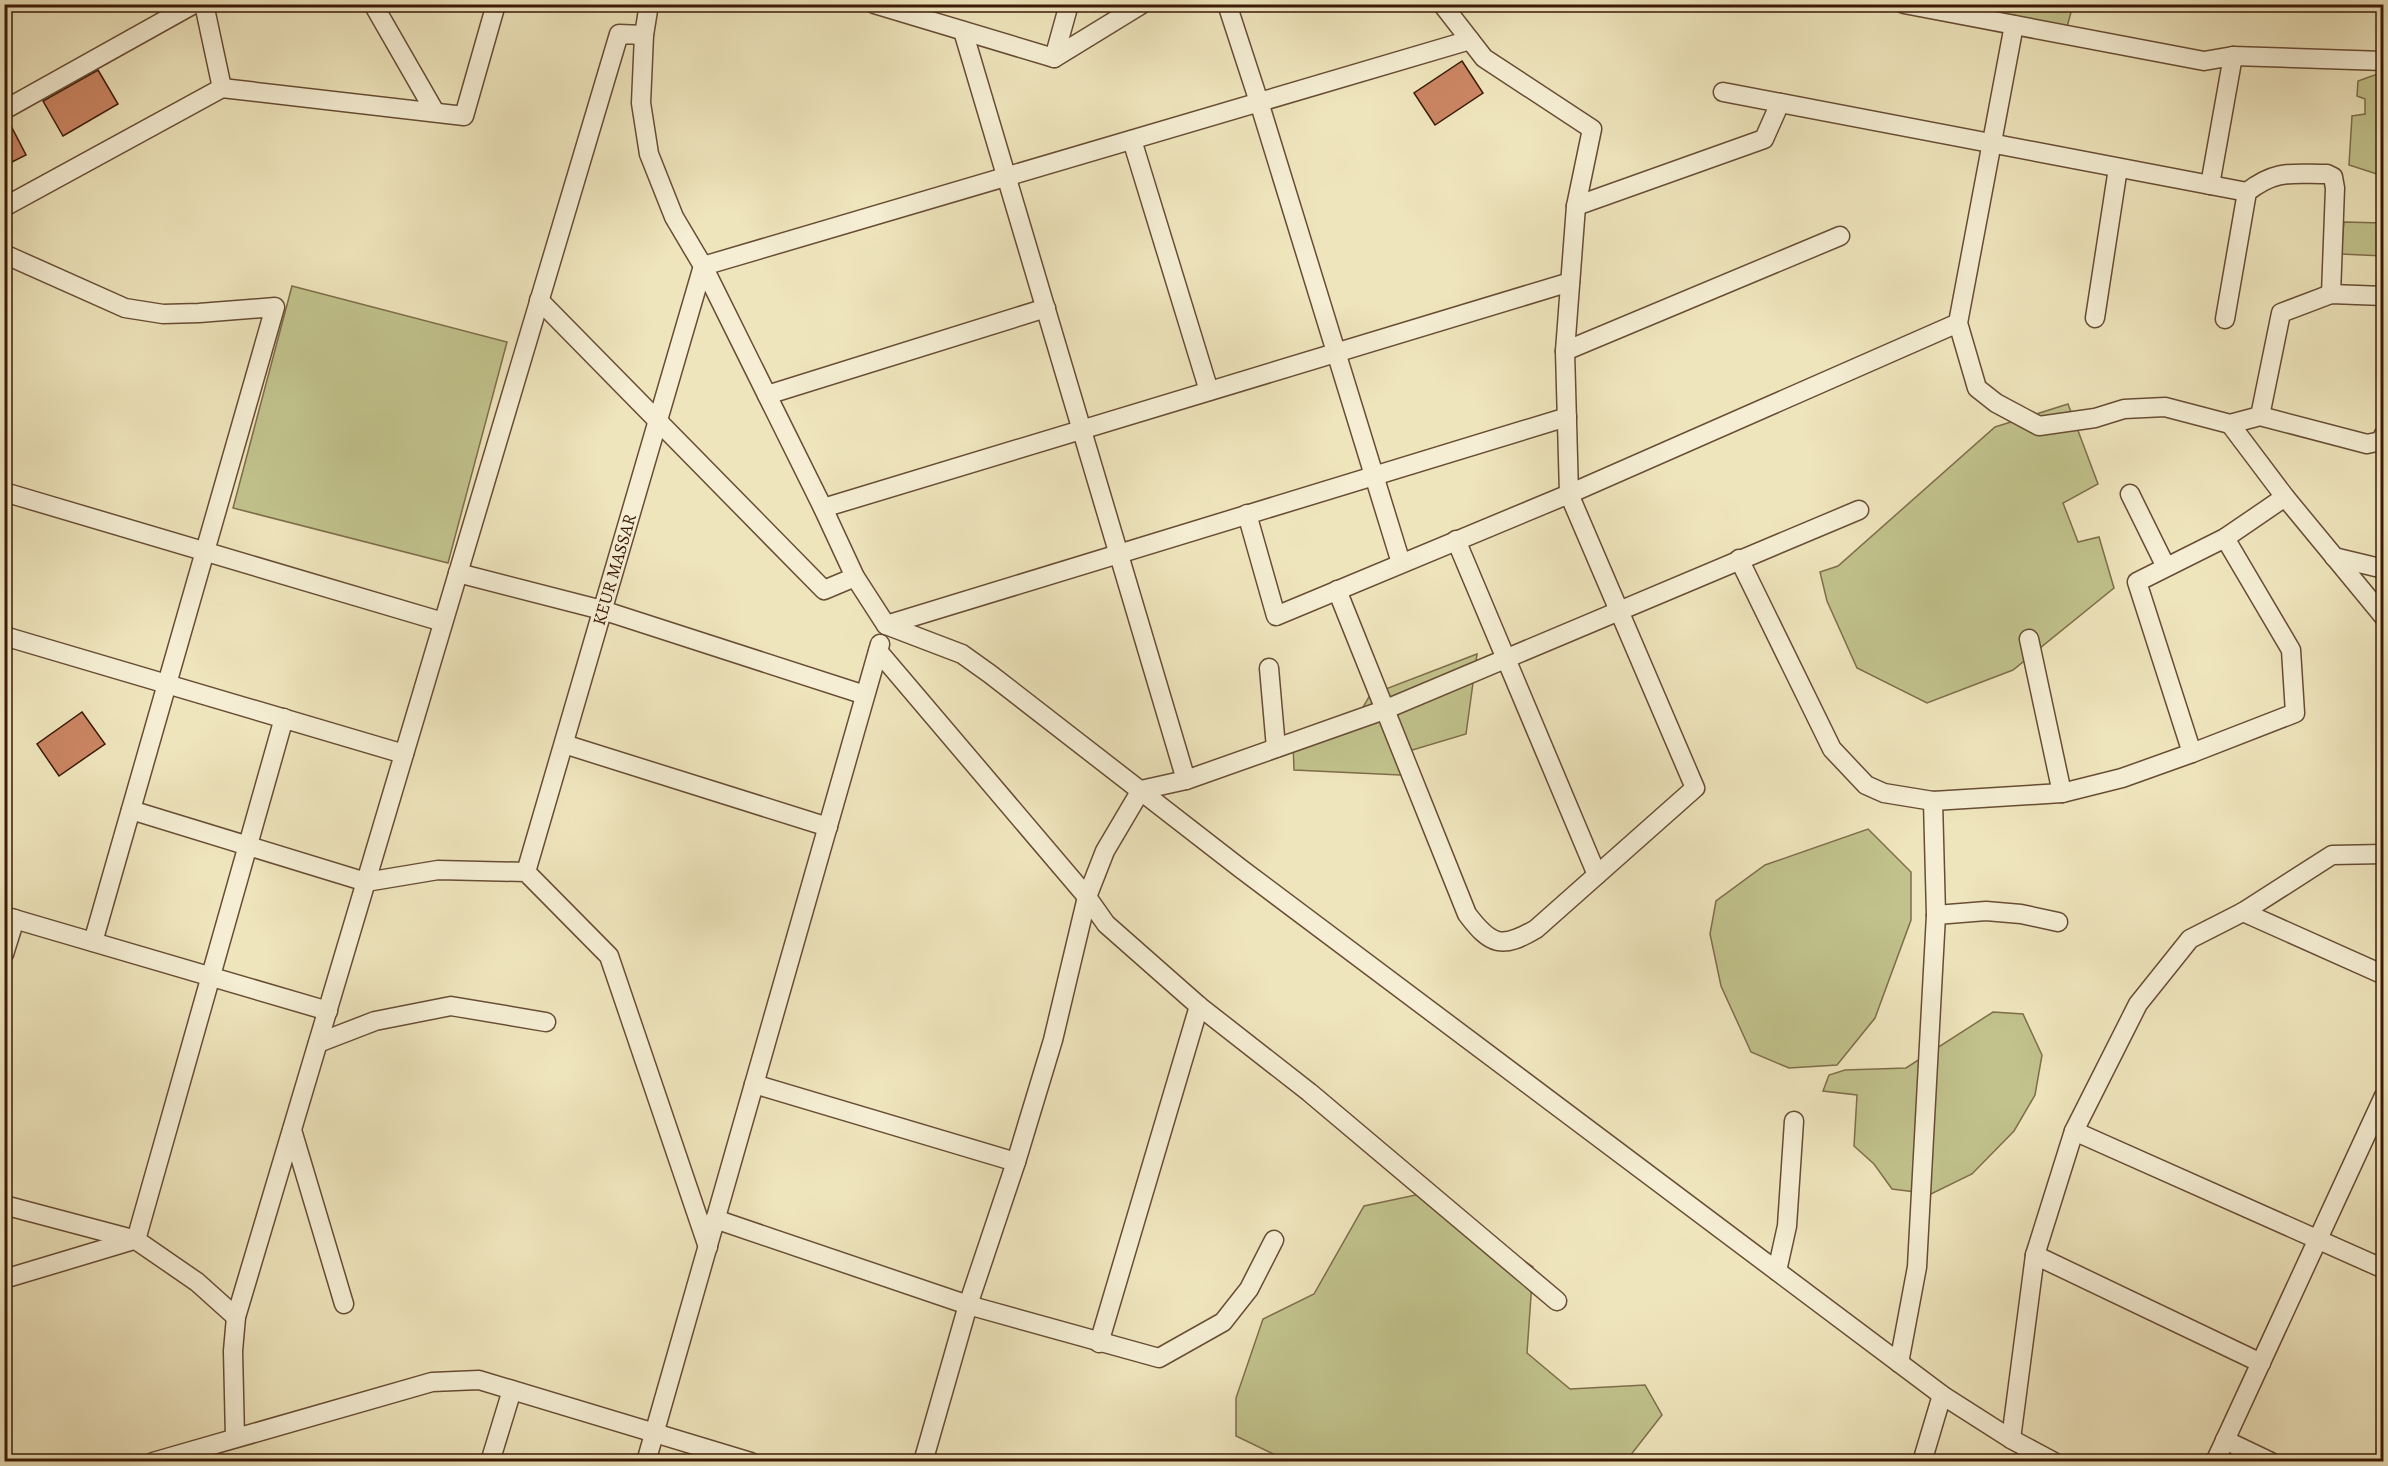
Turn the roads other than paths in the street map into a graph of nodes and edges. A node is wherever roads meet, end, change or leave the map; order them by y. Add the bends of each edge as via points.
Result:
1 (194, 4) edge
2 (204, 4) edge
3 (373, 4) edge
4 (496, 4) edge
5 (650, 4) edge
6 (874, 4) edge
7 (1070, 4) edge
8 (1142, 4) edge
9 (1227, 4) edge
10 (1442, 4) edge
11 (1904, 4) edge
12 (924, 12) edge
13 (2014, 25) junction
14 (963, 31) junction
15 (644, 35) junction
16 (1470, 40) junction
17 (2233, 56) junction
18 (1054, 58) junction
19 (2384, 61) edge
20 (222, 88) junction
21 (1723, 92) dead end
22 (1259, 102) junction
23 (1780, 103) junction
24 (4, 110) edge
25 (435, 112) junction
26 (1132, 140) junction
27 (1992, 144) junction
28 (2118, 168) junction
29 (1006, 177) junction
30 (2210, 185) junction
31 (2247, 192) junction
32 (1576, 206) junction
33 (4, 207) edge
34 (1840, 236) dead end
35 (4, 254) edge
36 (703, 266) junction
37 (1570, 282) junction
38 (2331, 294) junction
39 (2384, 296) edge
40 (539, 300) junction
41 (1046, 308) junction
42 (2095, 318) dead end
43 (2224, 319) dead end
44 (1958, 324) junction
45 (1565, 351) junction
46 (1336, 352) junction
47 (1209, 391) junction
48 (767, 394) junction
49 (2260, 416) junction
50 (1567, 417) junction
51 (658, 421) junction
52 (2230, 424) junction
53 (1082, 430) junction
54 (2384, 434) edge
55 (1374, 475) junction
56 (4, 492) edge
57 (1569, 494) junction
58 (2130, 494) dead end
59 (2285, 497) junction
60 (823, 508) junction
61 (1859, 510) dead end
62 (1247, 514) junction
63 (2225, 538) junction
64 (1456, 540) junction
65 (205, 551) junction
66 (1119, 553) junction
67 (2334, 557) junction
68 (1739, 559) junction
69 (1401, 563) junction
70 (2166, 567) junction
71 (2384, 569) edge
72 (458, 573) junction
73 (855, 577) junction
74 (1337, 590) junction
75 (602, 610) junction
76 (1619, 610) junction
77 (2384, 617) edge
78 (443, 622) junction
79 (886, 625) junction
80 (4, 636) edge
81 (2029, 639) dead end
82 (878, 651) junction
83 (1506, 658) junction
84 (1269, 668) dead end
85 (167, 684) junction
86 (865, 695) junction
87 (1384, 710) junction
88 (284, 718) junction
89 (564, 744) junction
90 (1276, 748) junction
91 (2192, 753) junction
92 (404, 754) junction
93 (1186, 780) junction
94 (1141, 790) junction
95 (2062, 793) junction
96 (1933, 801) junction
97 (131, 810) junction
98 (828, 827) junction
99 (247, 847) junction
100 (2384, 854) edge
101 (526, 872) junction
102 (1597, 875) junction
103 (366, 882) junction
104 (1087, 897) junction
105 (2243, 912) junction
106 (1936, 915) junction
107 (10, 917) edge
108 (2058, 922) dead end
109 (93, 942) junction
110 (4, 954) edge
111 (2384, 975) edge
112 (211, 976) junction
113 (1199, 1006) junction
114 (328, 1011) junction
115 (546, 1022) dead end
116 (318, 1043) junction
117 (754, 1084) junction
118 (2384, 1096) edge
119 (1794, 1121) dead end
120 (2377, 1125) edge
121 (292, 1130) junction
122 (2074, 1131) junction
123 (1016, 1161) junction
124 (4, 1205) edge
125 (716, 1219) junction
126 (2318, 1239) junction
127 (136, 1240) junction
128 (1274, 1240) dead end
129 (708, 1247) junction
130 (2035, 1255) junction
131 (2384, 1269) edge
132 (1777, 1271) junction
133 (4, 1279) edge
134 (1557, 1301) dead end
135 (344, 1304) dead end
136 (968, 1305) junction
137 (236, 1317) junction
138 (1100, 1343) junction
139 (1899, 1363) junction
140 (2261, 1363) junction
141 (512, 1390) junction
142 (1942, 1395) junction
143 (654, 1433) junction
144 (235, 1438) junction
145 (2011, 1439) junction
146 (2225, 1440) junction
147 (153, 1461) edge
148 (490, 1461) edge
149 (646, 1461) edge
150 (751, 1461) edge
151 (924, 1461) edge
152 (1922, 1461) edge
153 (2054, 1461) edge
154 (2215, 1461) edge
155 (2271, 1461) edge

1 - 24 street
2 - 20 street
3 - 25 street
4 - 25 street via 464,116
5 - 15 street
6 - 12 street
7 - 18 street
8 - 18 street
9 - 22 street
10 - 16 street
11 - 13 street
12 - 14 street
13 - 17 street via 2204,60
13 - 27 street
14 - 18 street
14 - 29 street
15 - 36 street via 641,103 649,154 674,217
15 - 40 street via 619,34
16 - 22 street
16 - 32 street via 1484,57 1592,129
17 - 19 street
17 - 30 street
20 - 25 street
20 - 33 street
21 - 23 street
22 - 26 street
22 - 46 street
23 - 27 street
23 - 32 street via 1764,139
26 - 29 street
26 - 47 street
27 - 28 street
27 - 44 street
28 - 30 street
28 - 42 street
29 - 36 street
29 - 41 street
30 - 31 street
31 - 38 street via 2262,180 2281,174 2333,177
31 - 43 street
32 - 37 street
34 - 45 street
35 - 65 street via 125,308 163,314 275,307
36 - 48 street
36 - 51 street, KEUR MASSAR
37 - 45 street
37 - 46 street
38 - 39 street
38 - 49 street via 2281,313
40 - 51 street
40 - 72 street
41 - 48 street
41 - 53 street
44 - 52 street via 1977,388 2039,426 2124,410 2165,407
44 - 57 street
45 - 50 street
46 - 47 street
46 - 55 street
47 - 53 street
48 - 60 street
49 - 52 street
49 - 54 street via 2367,444 2381,441
50 - 55 street
50 - 57 street
51 - 73 street via 824,590
51 - 75 street, KEUR MASSAR
52 - 59 street
53 - 60 street
53 - 66 street
55 - 62 street
55 - 69 street
56 - 65 street
57 - 64 street
57 - 76 street
58 - 70 street
59 - 63 street
59 - 67 street
60 - 73 street
61 - 68 street
62 - 66 street
62 - 74 street via 1276,616
63 - 70 street
63 - 91 street via 2291,650 2295,713
64 - 69 street
64 - 83 street
65 - 78 street
65 - 85 street
66 - 79 street
66 - 93 street
67 - 71 street
67 - 77 street
68 - 76 street
68 - 96 street via 1832,749 1866,785 1884,793
69 - 74 street
70 - 91 street via 2137,582
72 - 75 street
72 - 78 street
73 - 79 street
74 - 87 street
75 - 86 street
75 - 89 street, KEUR MASSAR
76 - 83 street
76 - 102 street via 1695,788
78 - 92 street
79 - 82 street
79 - 94 street via 962,654
80 - 85 street
81 - 95 street
82 - 86 street
82 - 104 street
83 - 87 street
83 - 102 street
84 - 90 street
85 - 88 street
85 - 97 street
86 - 98 street
87 - 90 street
87 - 102 street via 1467,914 1481,932 1503,942 1515,941 1536,929
88 - 92 street
88 - 99 street
89 - 98 street
89 - 101 street, KEUR MASSAR
90 - 93 street
91 - 95 street via 2122,778
92 - 103 street
93 - 94 street
94 - 104 street via 1105,851
94 - 132 street
95 - 96 street
96 - 106 street
97 - 99 street
97 - 109 street
98 - 117 street
99 - 103 street
99 - 112 street
100 - 105 street via 2332,855
101 - 103 street via 438,870
101 - 129 street via 609,956
103 - 114 street
104 - 113 street via 1106,924
104 - 123 street via 1053,1040
105 - 111 street
105 - 122 street via 2190,939 2138,1004
106 - 108 street via 1986,911
106 - 139 street via 1917,1267
107 - 109 street
107 - 110 street
109 - 112 street
112 - 114 street
112 - 127 street
113 - 134 street via 1309,1092
113 - 138 street
114 - 116 street
115 - 116 street via 451,1006 375,1021
116 - 121 street
117 - 123 street
117 - 125 street
118 - 120 street
119 - 132 street via 1787,1226
120 - 126 street
121 - 135 street
121 - 137 street
122 - 126 street
122 - 130 street
123 - 136 street
124 - 127 street
125 - 129 street
125 - 136 street
126 - 131 street
126 - 140 street
127 - 133 street
127 - 137 street via 197,1282
128 - 138 street via 1249,1289 1223,1322 1159,1358
129 - 143 street
130 - 140 street
130 - 145 street
132 - 139 street
136 - 138 street
136 - 151 street
137 - 144 street
139 - 142 street
140 - 146 street
141 - 143 street
141 - 144 street via 479,1380 432,1382
141 - 148 street
142 - 145 street
142 - 152 street
143 - 149 street
143 - 150 street
144 - 147 street
145 - 153 street
146 - 154 street
146 - 155 street

